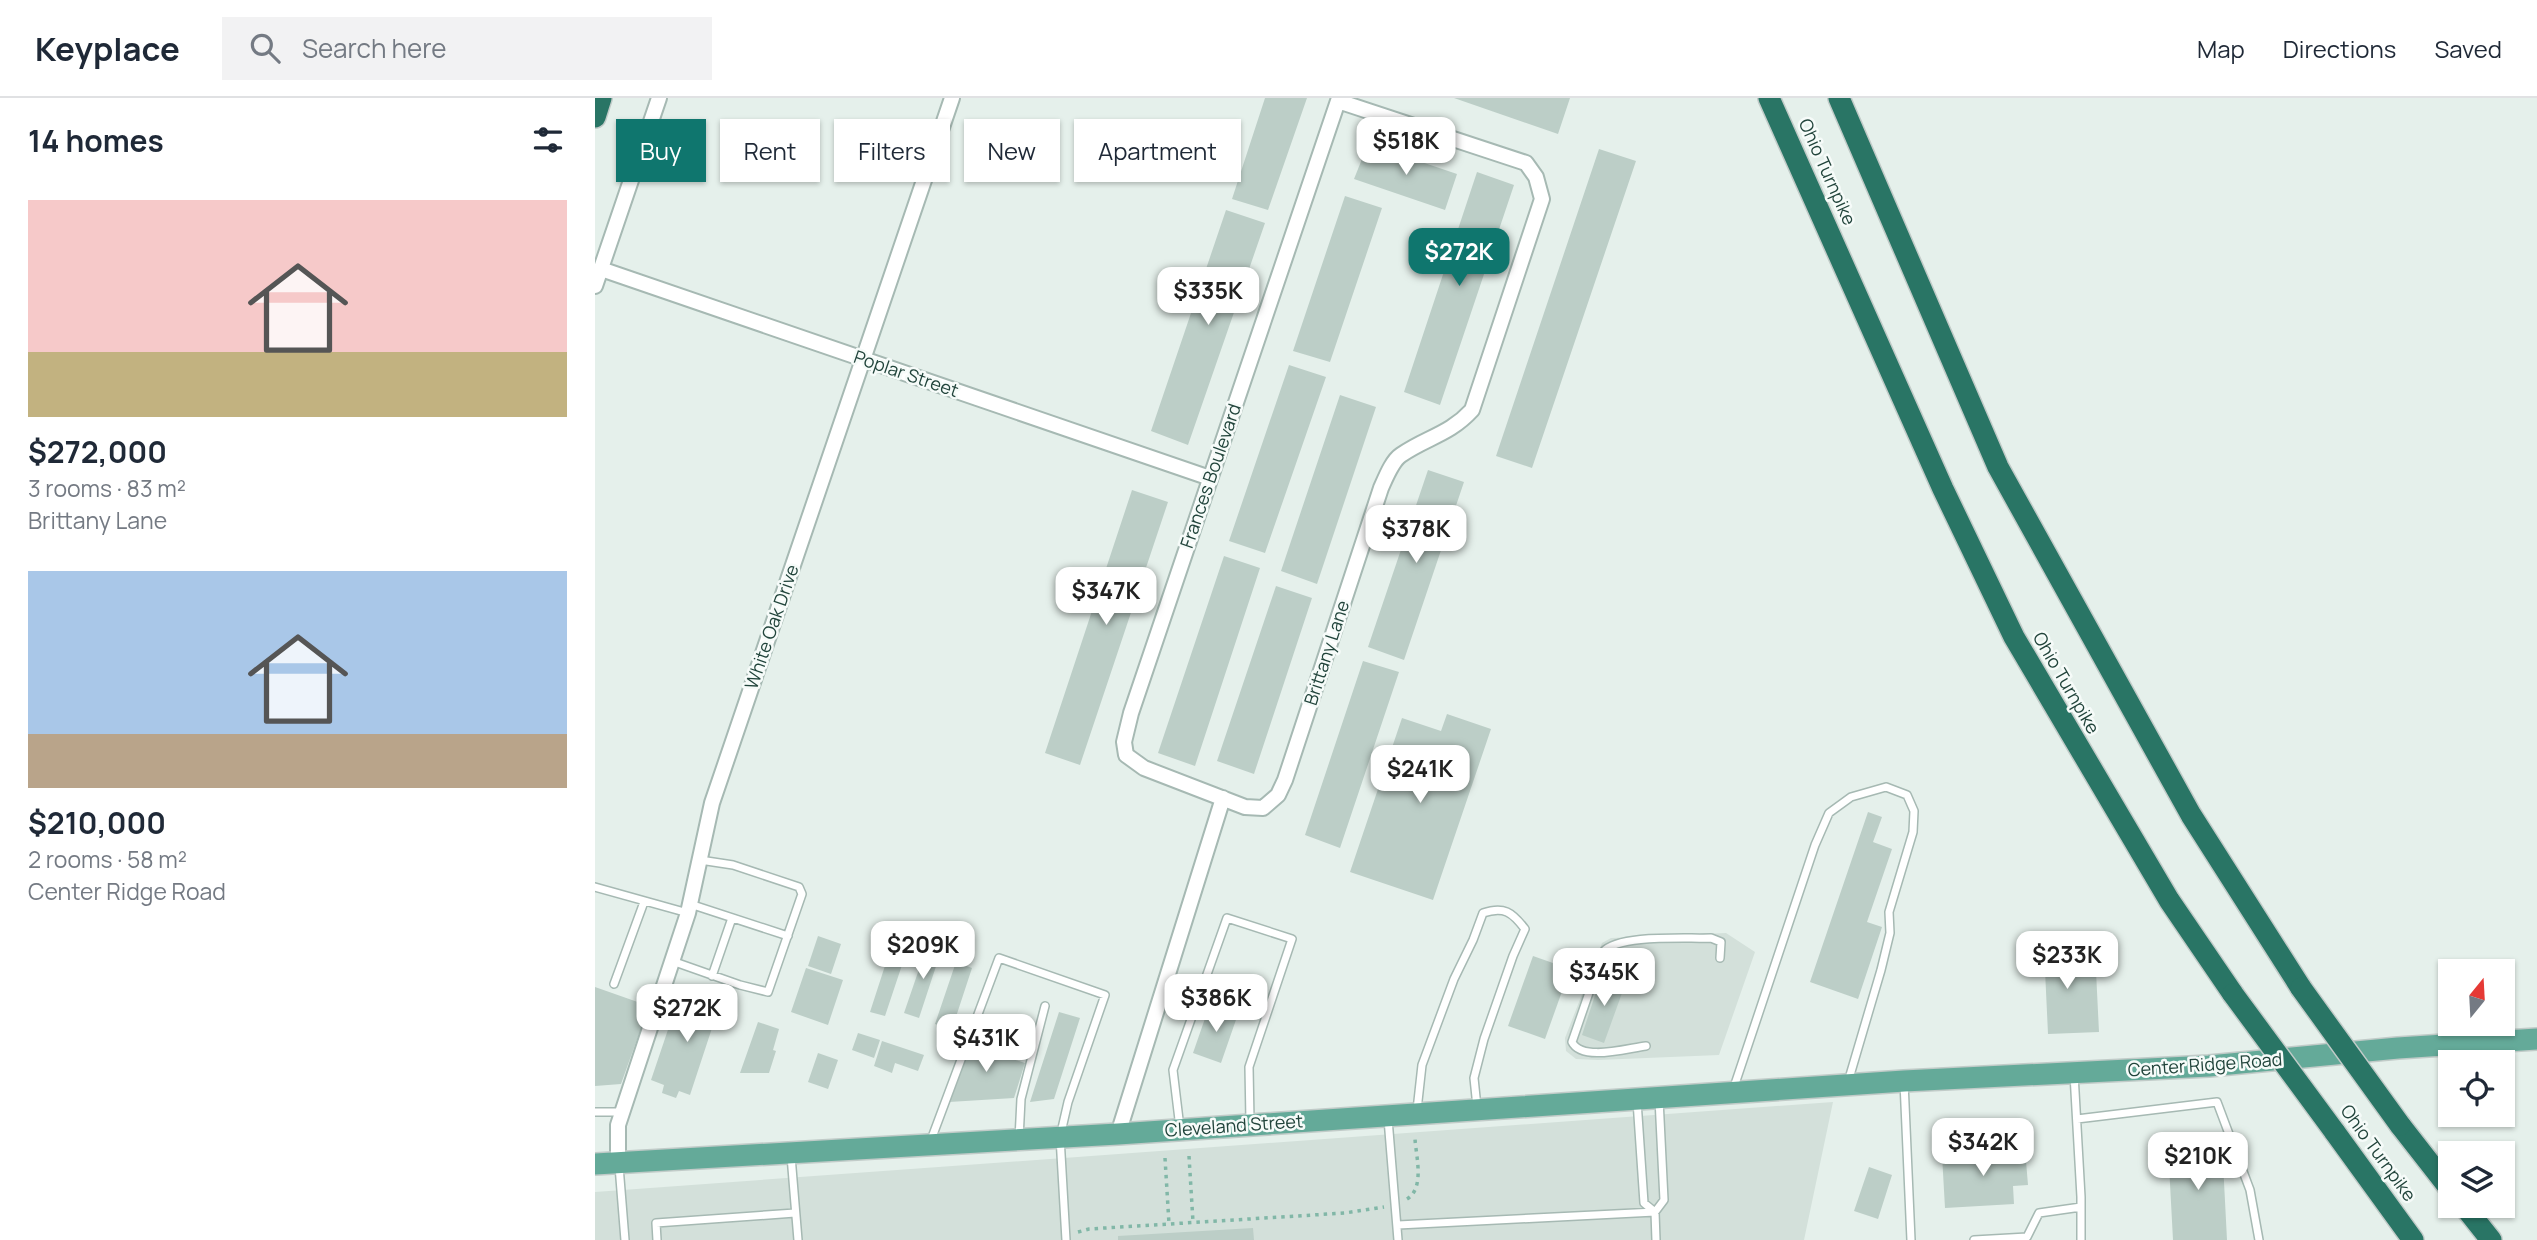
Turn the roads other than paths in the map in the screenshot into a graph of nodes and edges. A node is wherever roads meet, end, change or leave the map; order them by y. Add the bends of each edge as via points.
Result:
1 (601, 98) edge
2 (659, 98) edge
3 (952, 98) edge
4 (1769, 98) edge
5 (1839, 98) edge
6 (1338, 99) edge
7 (595, 117) edge
8 (601, 270) junction
9 (595, 286) edge
10 (864, 360) junction
11 (1210, 478) junction
12 (1223, 798) junction
13 (1263, 808) joint
14 (700, 860) junction
15 (595, 887) edge
16 (644, 902) junction
17 (689, 908) junction
18 (732, 918) junction
19 (788, 936) junction
20 (1720, 958) dead end
21 (672, 961) junction
22 (712, 976) junction
23 (614, 984) dead end
24 (1045, 1006) dead end
25 (2537, 1039) edge
26 (1646, 1046) dead end
27 (2074, 1074) junction
28 (1904, 1081) junction
29 (1873, 1084) joint
30 (1847, 1086) junction
31 (1731, 1094) junction
32 (1659, 1098) junction
33 (1637, 1100) junction
34 (1478, 1110) junction
35 (595, 1112) edge
36 (622, 1112) junction
37 (1417, 1114) junction
38 (1388, 1116) junction
39 (2077, 1119) junction
40 (1251, 1125) junction
41 (1180, 1130) junction
42 (1118, 1134) junction
43 (1060, 1137) junction
44 (1019, 1140) junction
45 (929, 1145) junction
46 (790, 1152) junction
47 (618, 1162) junction
48 (595, 1164) edge
49 (2438, 1174) edge
50 (2081, 1207) junction
51 (1655, 1212) junction
52 (795, 1213) junction
53 (2474, 1218) edge
54 (1398, 1225) junction
55 (625, 1240) edge
56 (657, 1240) edge
57 (798, 1240) edge
58 (1066, 1240) edge
59 (1398, 1240) edge
60 (1656, 1240) edge
61 (1911, 1240) edge
62 (1974, 1240) edge
63 (2081, 1240) edge
64 (2259, 1240) edge
65 (2413, 1240) edge
66 (2491, 1240) edge

1 - 7 highway
2 - 8 street
3 - 10 street, White Oak Drive
4 - 65 highway, Ohio Turnpike, bridge via 1970,547 2055,710 2169,900
5 - 49 highway, Ohio Turnpike, bridge via 1999,467 2085,627 2191,815 2301,988
6 - 11 street, Frances Boulevard
6 - 13 street, Brittany Lane via 1526,163 1541,188 1542,199 1472,410 1445,433 1399,456 1381,488 1285,780 1278,795
8 - 9 street
8 - 10 street, Poplar Street
10 - 11 street, Poplar Street
10 - 14 street, White Oak Drive via 712,803
11 - 12 street, Frances Boulevard via 1124,742 1126,755 1145,768
12 - 13 street, Frances Boulevard
12 - 42 street
14 - 17 street, White Oak Drive
14 - 19 lane via 733,865 799,887 802,894
15 - 16 lane
16 - 17 lane
16 - 23 lane
17 - 18 lane
17 - 21 street, White Oak Drive
18 - 19 lane
18 - 22 lane
19 - 22 lane via 768,992
20 - 26 lane via 1723,946 1711,939 1622,942 1608,947 1572,1042 1578,1050 1593,1053
21 - 22 lane
21 - 36 street, White Oak Drive
24 - 44 lane via 1021,1099
25 - 27 main road, Center Ridge Road
27 - 28 main road, Center Ridge Road
27 - 39 lane
28 - 29 main road, Center Ridge Road
28 - 61 lane
29 - 30 main road, Cleveland Street
30 - 31 main road, Cleveland Street
30 - 31 lane via 1881,970 1890,933 1889,912 1913,832 1914,811 1907,795 1886,787 1851,797 1829,813
31 - 32 main road, Cleveland Street
32 - 33 main road, Cleveland Street
32 - 51 lane via 1664,1200
33 - 34 main road, Cleveland Street
33 - 51 lane via 1644,1203
34 - 37 main road, Cleveland Street
34 - 37 lane via 1477,1065 1525,929 1513,914 1495,909 1483,913 1445,1004 1422,1065
35 - 36 lane
36 - 47 street, White Oak Drive
37 - 38 main road, Cleveland Street
38 - 40 main road, Cleveland Street
38 - 54 lane
39 - 50 lane
39 - 64 lane via 2217,1102 2250,1190
40 - 41 main road, Cleveland Street
40 - 41 lane via 1249,1068 1292,939 1227,918 1173,1070
41 - 42 main road, Cleveland Street
42 - 43 main road, Cleveland Street
43 - 44 main road, Cleveland Street
43 - 45 lane via 1105,995 999,958
43 - 58 lane
44 - 45 main road, Cleveland Street
45 - 46 main road, Cleveland Street
46 - 47 main road, Cleveland Street
46 - 52 lane
47 - 48 main road, Cleveland Street
47 - 55 lane
50 - 62 lane via 2039,1213 2027,1237
50 - 63 lane
51 - 54 lane
51 - 60 lane
52 - 56 lane via 656,1223
52 - 57 lane
53 - 66 highway
54 - 59 lane

